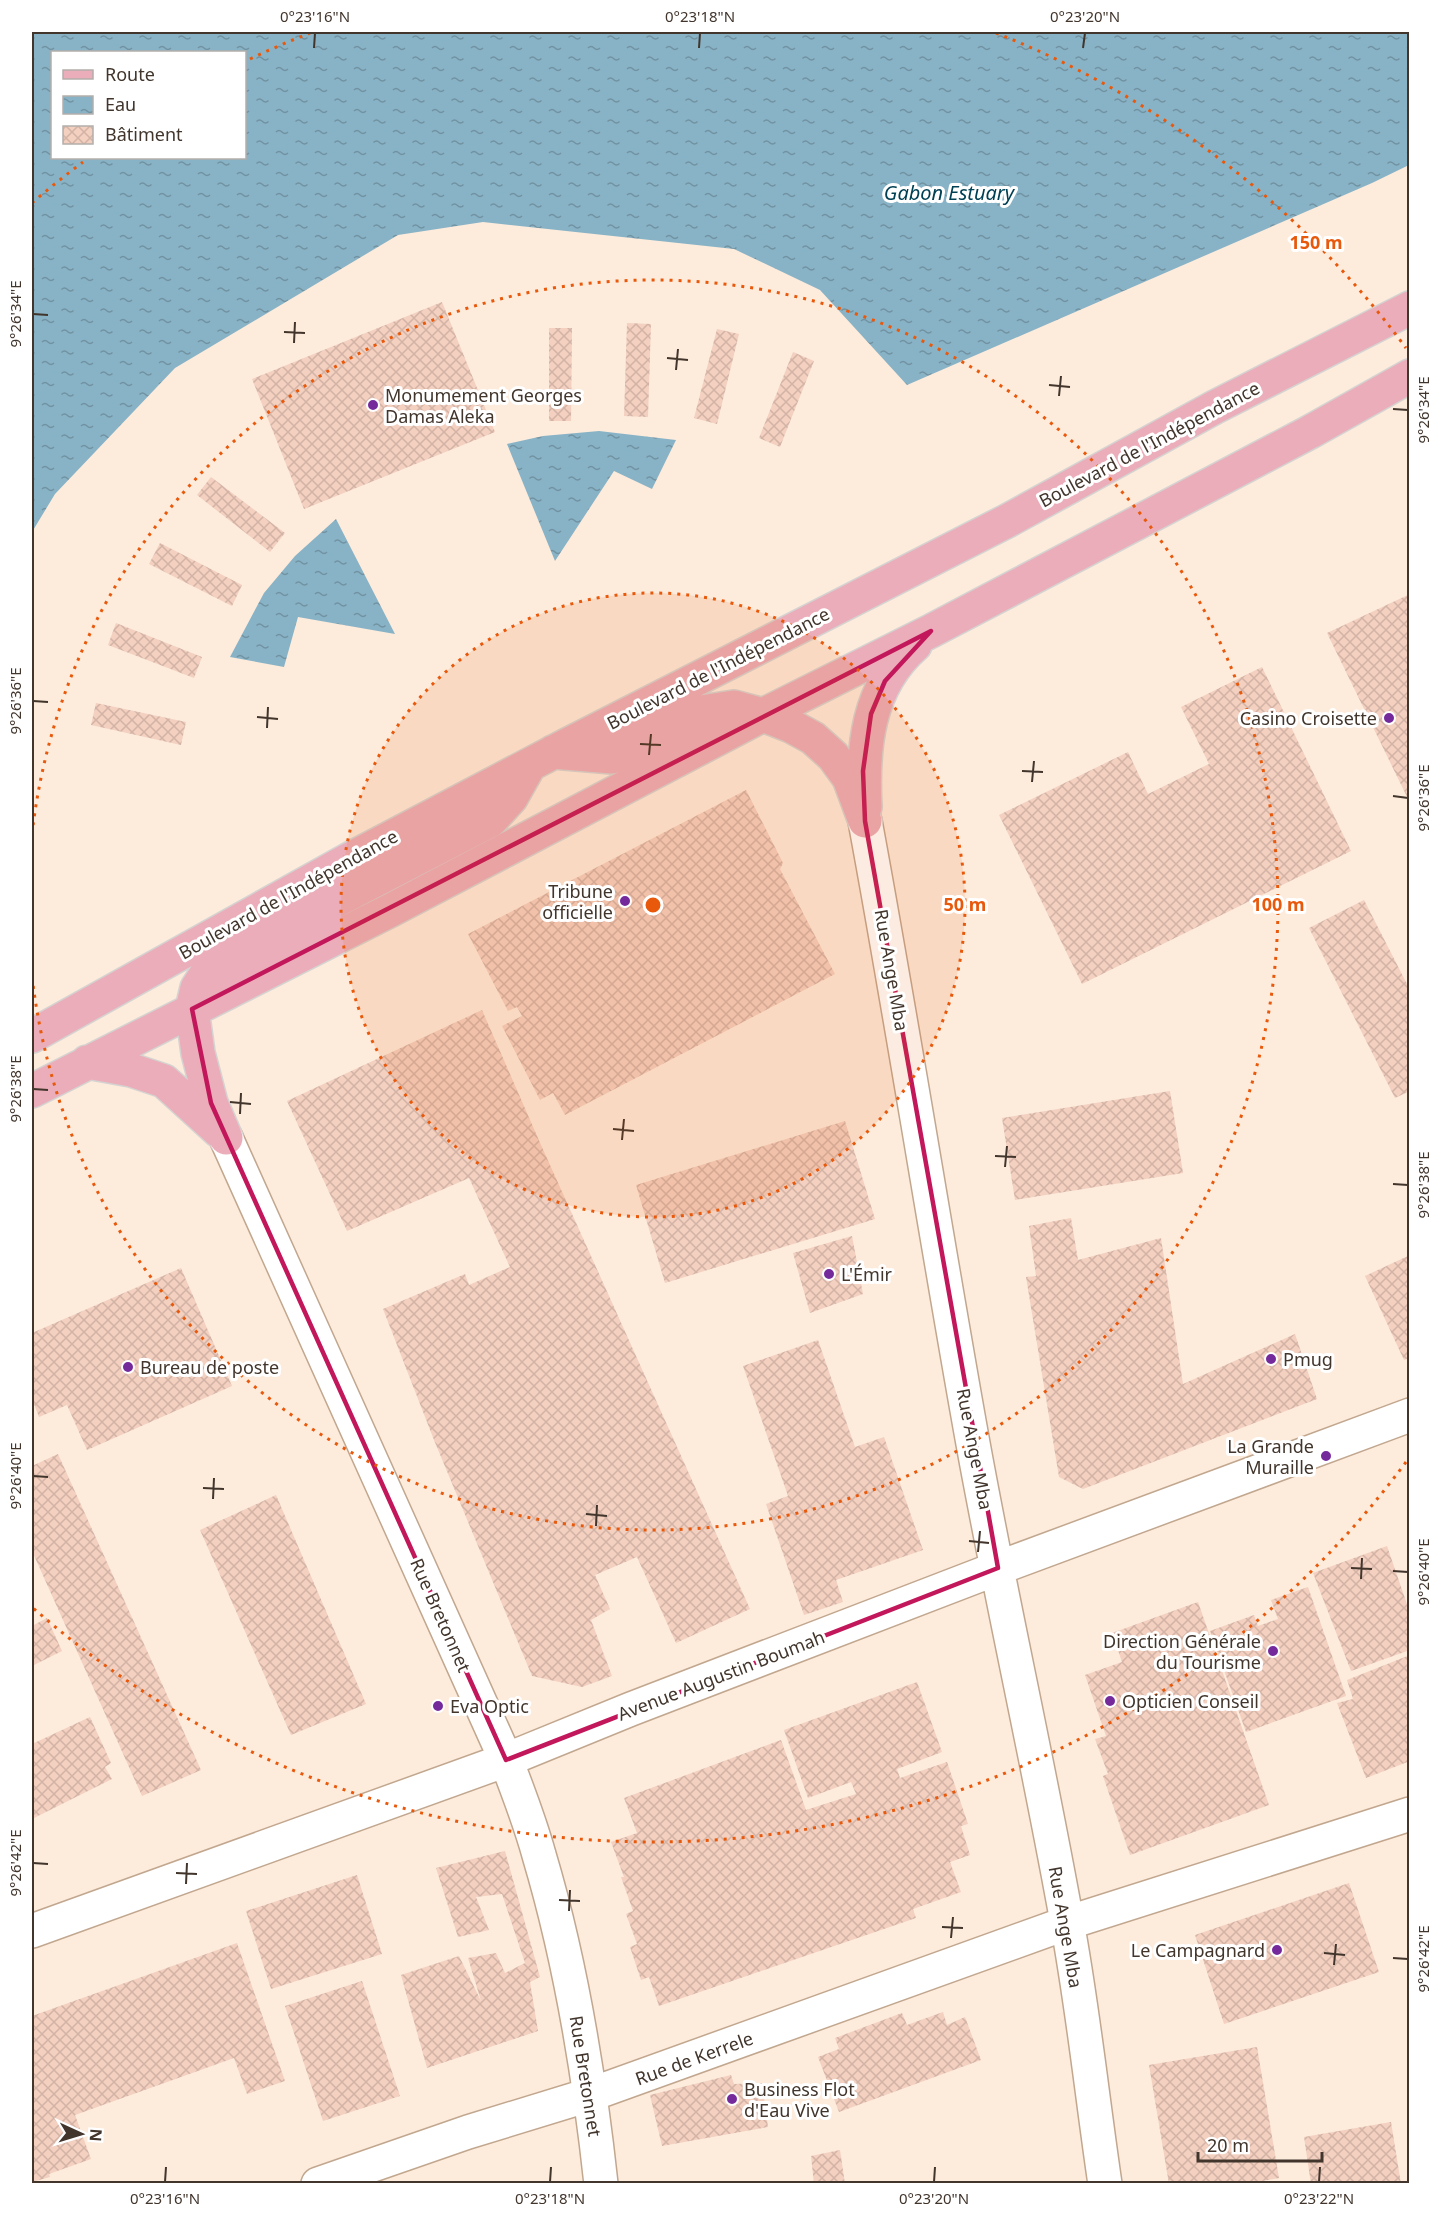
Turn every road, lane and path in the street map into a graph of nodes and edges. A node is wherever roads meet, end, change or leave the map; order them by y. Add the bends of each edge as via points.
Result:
1 (1410, 309) edge
2 (1410, 376) edge
3 (931, 631) junction
4 (763, 715) junction
5 (541, 759) junction
6 (866, 821) junction
7 (192, 1009) junction
8 (32, 1036) edge
9 (87, 1062) junction
10 (32, 1091) edge
11 (226, 1138) junction
12 (1410, 1415) edge
13 (998, 1568) junction
14 (506, 1760) junction
15 (1410, 1814) edge
16 (1067, 1923) junction
17 (32, 1931) edge
18 (591, 2094) junction
19 (318, 2184) edge
20 (601, 2184) edge
21 (1105, 2184) edge

1 - 5 main road, Boulevard de l'Indépendance
2 - 3 main road
3 - 4 main road
3 - 6 main road via 909,650 885,681 871,714 863,771
4 - 5 main road via 734,707 701,712 612,757
4 - 6 main road via 813,738 832,756 849,778
4 - 7 main road
5 - 7 main road via 491,820 212,965 197,988
5 - 8 main road, Boulevard de l'Indépendance via 350,858
6 - 13 street, Rue Ange Mba via 970,1429
7 - 9 main road
7 - 11 main road via 200,1064
9 - 10 main road
9 - 11 main road via 164,1081
11 - 14 street, Rue Bretonnet
12 - 13 street, Avenue Augustin Boumah
13 - 14 street, Avenue Augustin Boumah
13 - 16 street, Rue Ange Mba
14 - 17 street, Avenue Augustin Boumah
14 - 18 street, Rue Bretonnet via 540,1857
15 - 16 street, Rue de Kerrele
16 - 18 street, Rue de Kerrele
16 - 21 street, Rue Ange Mba
18 - 19 street, Rue de Kerrele
18 - 20 street, Rue Bretonnet

